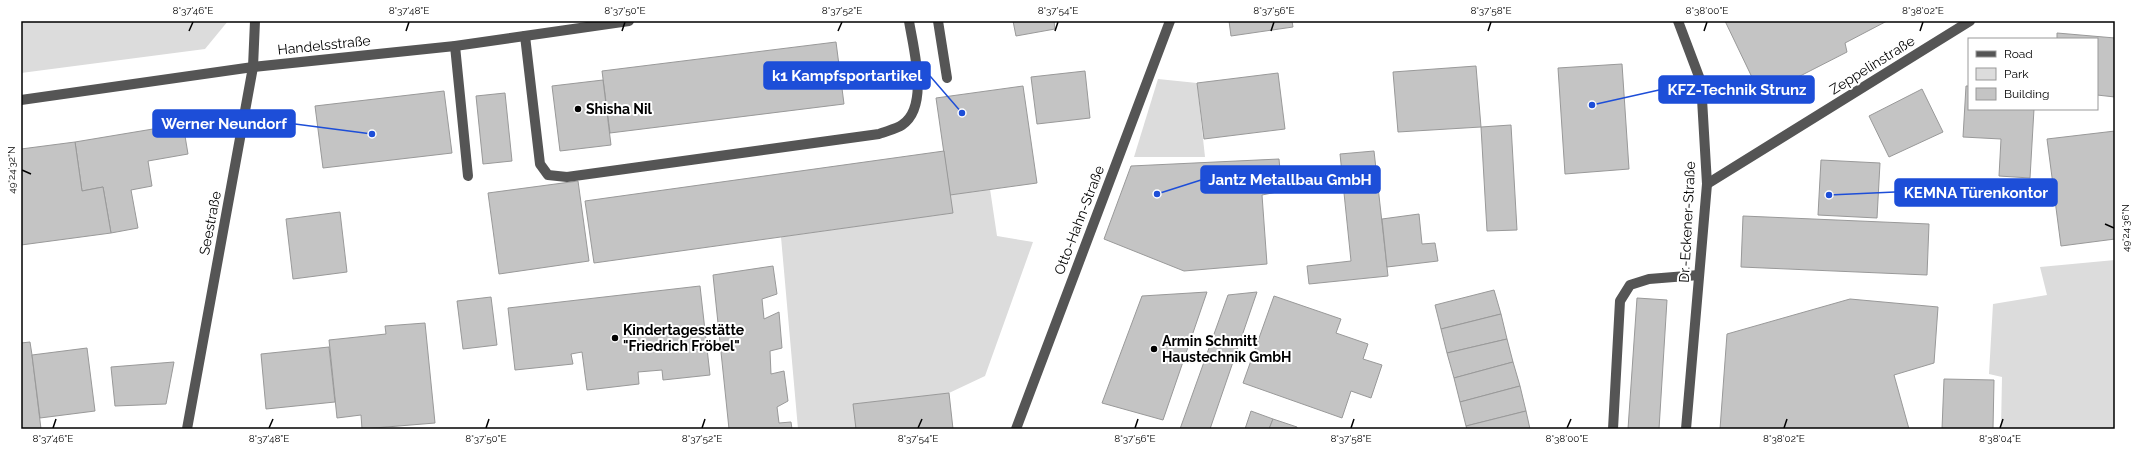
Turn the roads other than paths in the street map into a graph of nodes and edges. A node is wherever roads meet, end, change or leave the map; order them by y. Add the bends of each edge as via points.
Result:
1 (255, 21) edge
2 (629, 21) edge
3 (909, 21) edge
4 (938, 21) edge
5 (1170, 21) edge
6 (1678, 21) edge
7 (1970, 21) edge
8 (524, 36) junction
9 (455, 46) junction
10 (253, 67) junction
11 (947, 78) dead end
12 (21, 100) edge
13 (468, 176) dead end
14 (1706, 184) junction
15 (1699, 275) junction
16 (187, 429) edge
17 (1016, 429) edge
18 (1613, 429) edge
19 (1686, 429) edge

1 - 10 street, Seestraße
2 - 8 street, Handelsstraße
3 - 8 street via 919,85 912,113 903,125 879,134 567,177 548,175 540,164
4 - 11 street
5 - 17 street, Otto-Hahn-Straße
6 - 14 street, Dr.-Eckener-Straße via 1701,82
7 - 14 street, Zeppelinstraße
8 - 9 street, Handelsstraße
9 - 10 street, Handelsstraße
9 - 13 street
10 - 12 street, Handelsstraße
10 - 16 street, Seestraße
14 - 15 street, Dr.-Eckener-Straße
15 - 18 street via 1649,279 1630,285 1620,301
15 - 19 street, Dr.-Eckener-Straße

